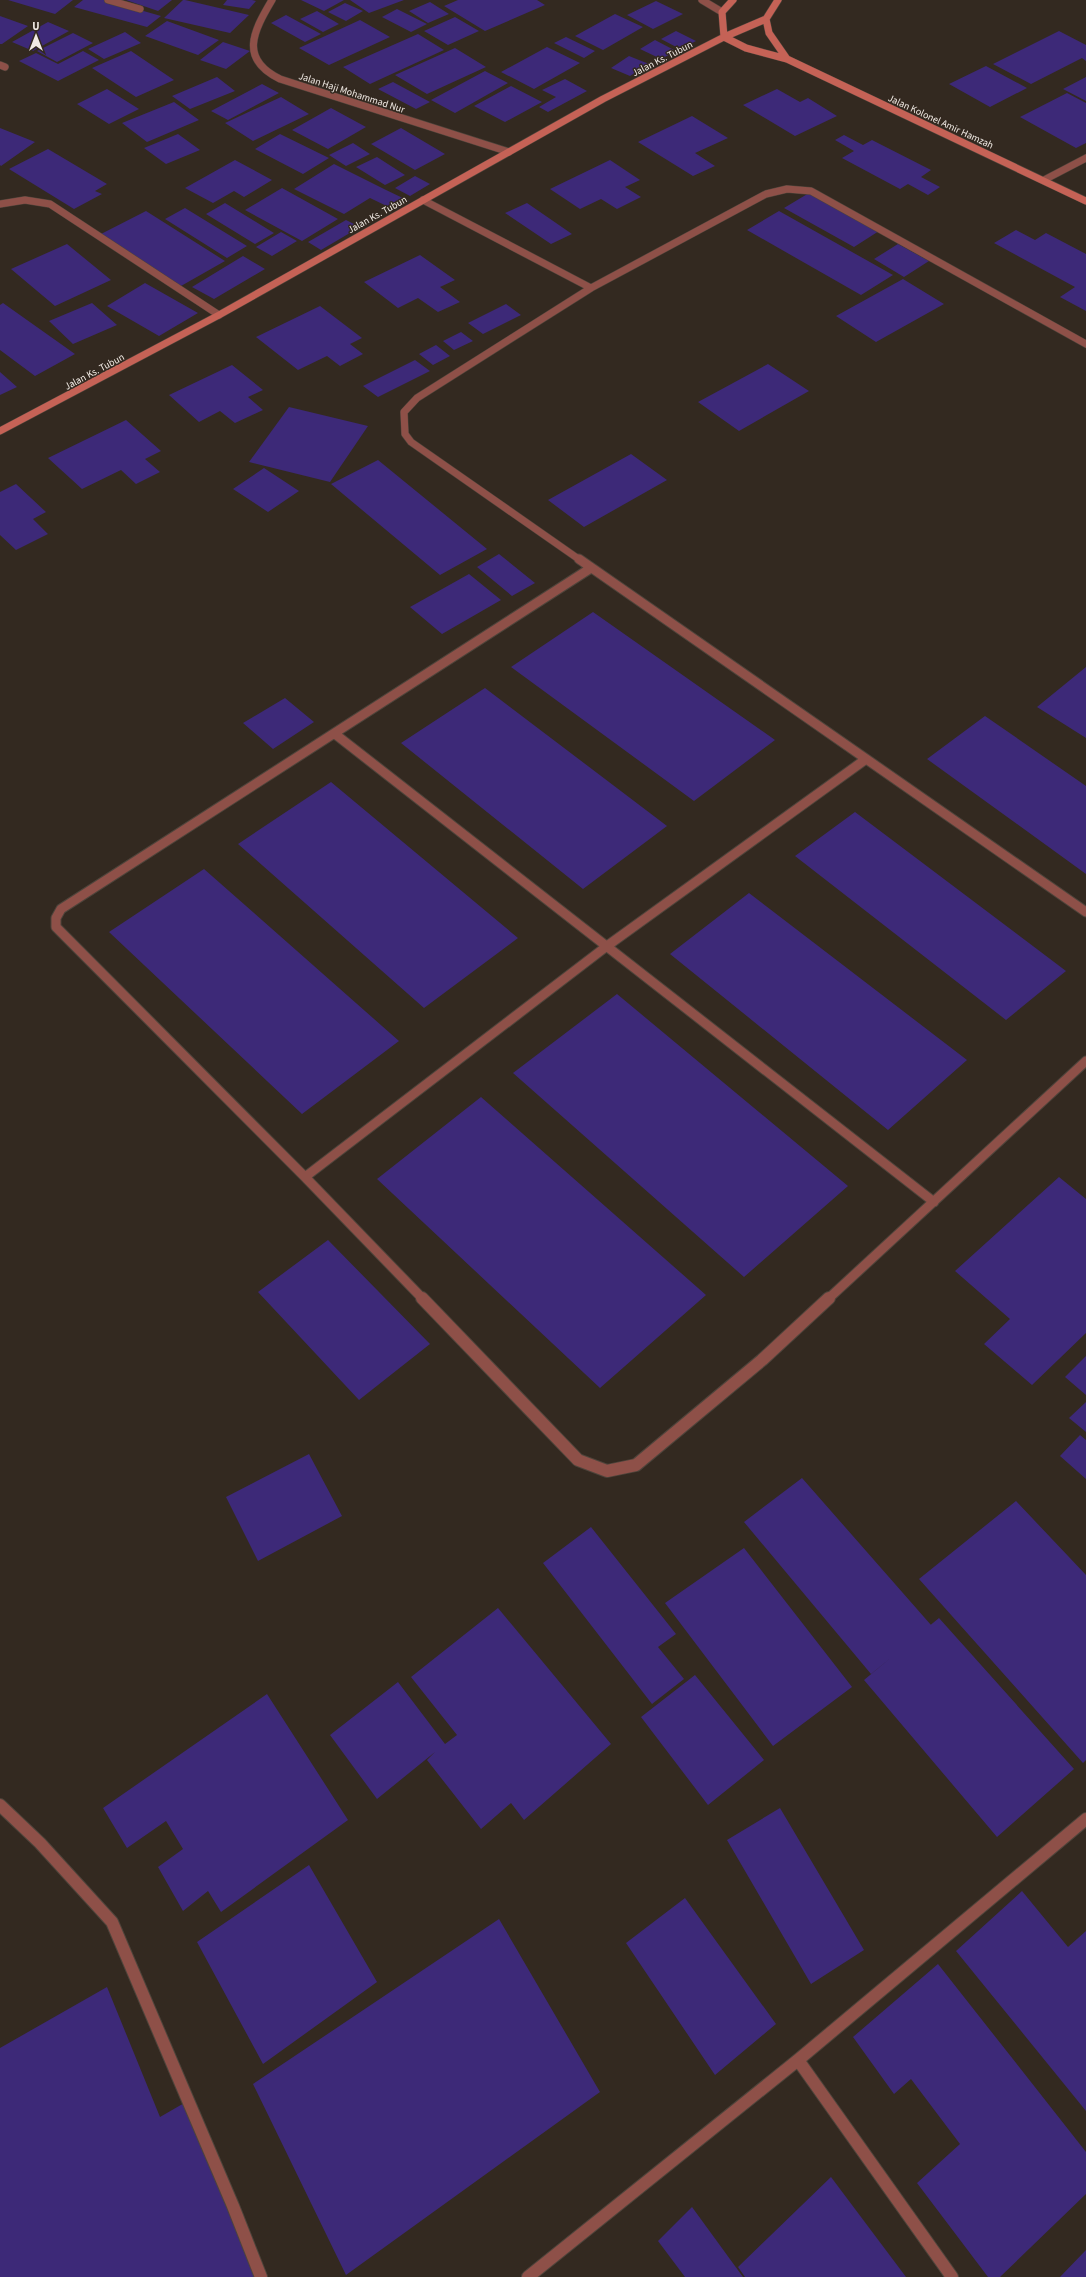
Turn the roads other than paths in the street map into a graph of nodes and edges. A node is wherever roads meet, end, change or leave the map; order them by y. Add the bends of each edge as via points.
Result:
1 (108, 0) edge
2 (272, 0) edge
3 (702, 0) edge
4 (733, 0) edge
5 (778, 0) edge
6 (140, 9) dead end
7 (722, 12) junction
8 (766, 19) junction
9 (724, 37) junction
10 (787, 59) junction
11 (509, 152) junction
12 (1086, 158) edge
13 (1044, 180) junction
14 (423, 200) junction
15 (1086, 201) edge
16 (0, 204) edge
17 (592, 288) junction
18 (219, 315) junction
19 (1086, 344) edge
20 (0, 431) edge
21 (591, 568) junction
22 (335, 734) junction
23 (866, 759) junction
24 (1086, 912) edge
25 (607, 946) junction
26 (1086, 1060) edge
27 (305, 1177) junction
28 (934, 1202) junction
29 (0, 1805) edge
30 (1086, 1819) edge
31 (798, 2060) junction
32 (261, 2277) edge
33 (528, 2277) edge
34 (952, 2277) edge

1 - 6 street
2 - 11 street, Jalan Haji Mohammad Nur via 255,30 254,55 261,68 280,79
3 - 7 street
4 - 7 street
5 - 8 street
7 - 9 street
8 - 9 street, Jalan Ks. Tubun
8 - 10 street via 769,33
9 - 10 street, Jalan Kolonel Amir Hamzah via 751,50
9 - 11 street, Jalan Ks. Tubun via 603,99
10 - 13 street, Jalan Kolonel Amir Hamzah
11 - 14 street, Jalan Ks. Tubun
12 - 13 street
13 - 15 street, Jalan Kolonel Amir Hamzah
14 - 17 street
14 - 18 street, Jalan Ks. Tubun
16 - 18 street via 26,200 50,204
17 - 19 street via 766,194 776,190 800,189 812,191
17 - 21 street via 417,398 404,412 403,422 405,434 411,442
18 - 20 street, Jalan Ks. Tubun
21 - 22 street
21 - 23 street
22 - 25 street
22 - 27 street via 61,909 56,918 56,927
23 - 24 street
23 - 25 street
25 - 27 street
25 - 28 street
26 - 28 street
27 - 28 street via 578,1460 607,1471 636,1465 762,1360
29 - 32 street via 40,1843 112,1922 234,2206
30 - 31 street
31 - 33 street
31 - 34 street

